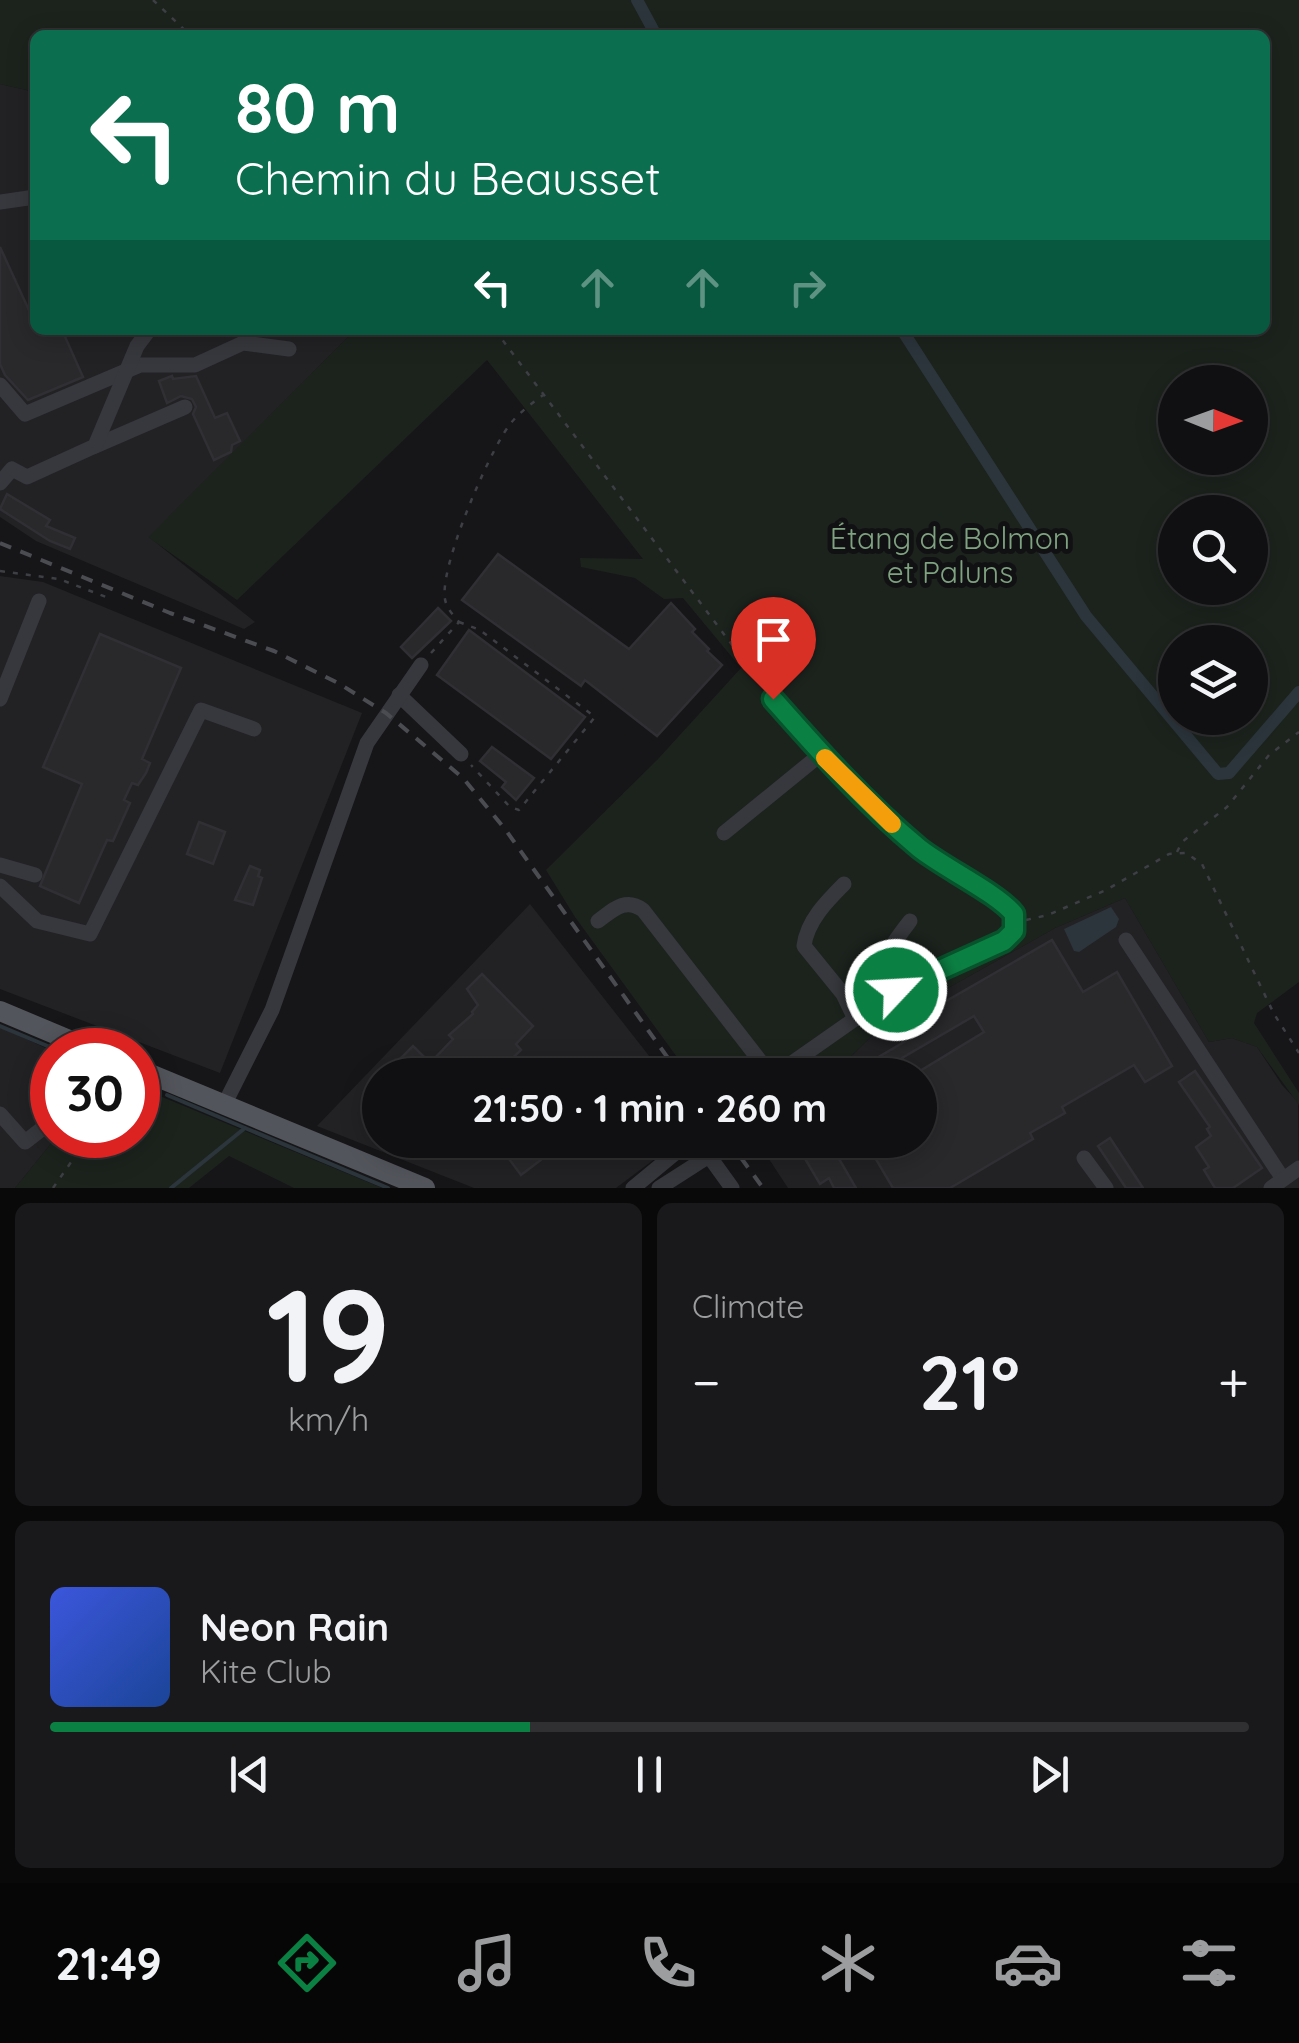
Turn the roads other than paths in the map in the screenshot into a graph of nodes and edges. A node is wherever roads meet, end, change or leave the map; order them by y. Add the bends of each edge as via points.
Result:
1 (30, 198) edge
2 (0, 202) edge
3 (145, 335) edge
4 (227, 335) edge
5 (231, 348) junction
6 (289, 349) dead end
7 (125, 372) junction
8 (0, 385) edge
9 (184, 408) dead end
10 (95, 446) junction
11 (0, 483) edge
12 (39, 602) dead end
13 (421, 664) road end
14 (399, 695) junction
15 (0, 699) edge
16 (773, 699) road end
17 (254, 729) dead end
18 (462, 754) road end
19 (821, 754) junction
20 (724, 834) dead end
21 (0, 865) edge
22 (35, 875) dead end
23 (844, 884) dead end
24 (0, 886) edge
25 (598, 921) dead end
26 (910, 922) dead end
27 (1126, 940) dead end
28 (889, 994) junction
29 (0, 1011) edge
30 (854, 1017) junction
31 (41, 1028) edge
32 (760, 1058) edge
33 (797, 1058) edge
34 (160, 1078) edge
35 (224, 1105) junction
36 (0, 1114) edge
37 (30, 1138) edge
38 (674, 1158) edge
39 (1084, 1158) dead end
40 (1299, 1168) edge
41 (382, 1172) junction
42 (1277, 1184) edge
43 (648, 1186) edge
44 (416, 1188) edge
45 (424, 1188) edge
46 (732, 1188) edge
47 (1106, 1188) edge

1 - 2 street
3 - 7 street
4 - 5 street
5 - 6 street via 243,343
5 - 7 street via 195,365 140,365
7 - 8 street via 26,414
7 - 10 street
9 - 10 street
10 - 11 street via 27,477 12,470
12 - 15 street
13 - 14 street
14 - 18 street
14 - 35 street via 366,744 272,1010
16 - 19 street
17 - 24 street via 201,710 90,934 37,921
19 - 20 street
19 - 28 street via 921,850 1016,919 1004,941
21 - 22 street
23 - 30 street via 823,906 804,946 844,994
25 - 32 street via 621,904 643,910
26 - 28 street via 886,954
27 - 42 street
28 - 30 street
29 - 31 main road
30 - 33 street
34 - 35 main road
35 - 41 main road
36 - 37 street via 24,1142
38 - 43 street
39 - 47 street
40 - 42 street
41 - 44 main road
41 - 45 main road
43 - 46 street via 709,1156

